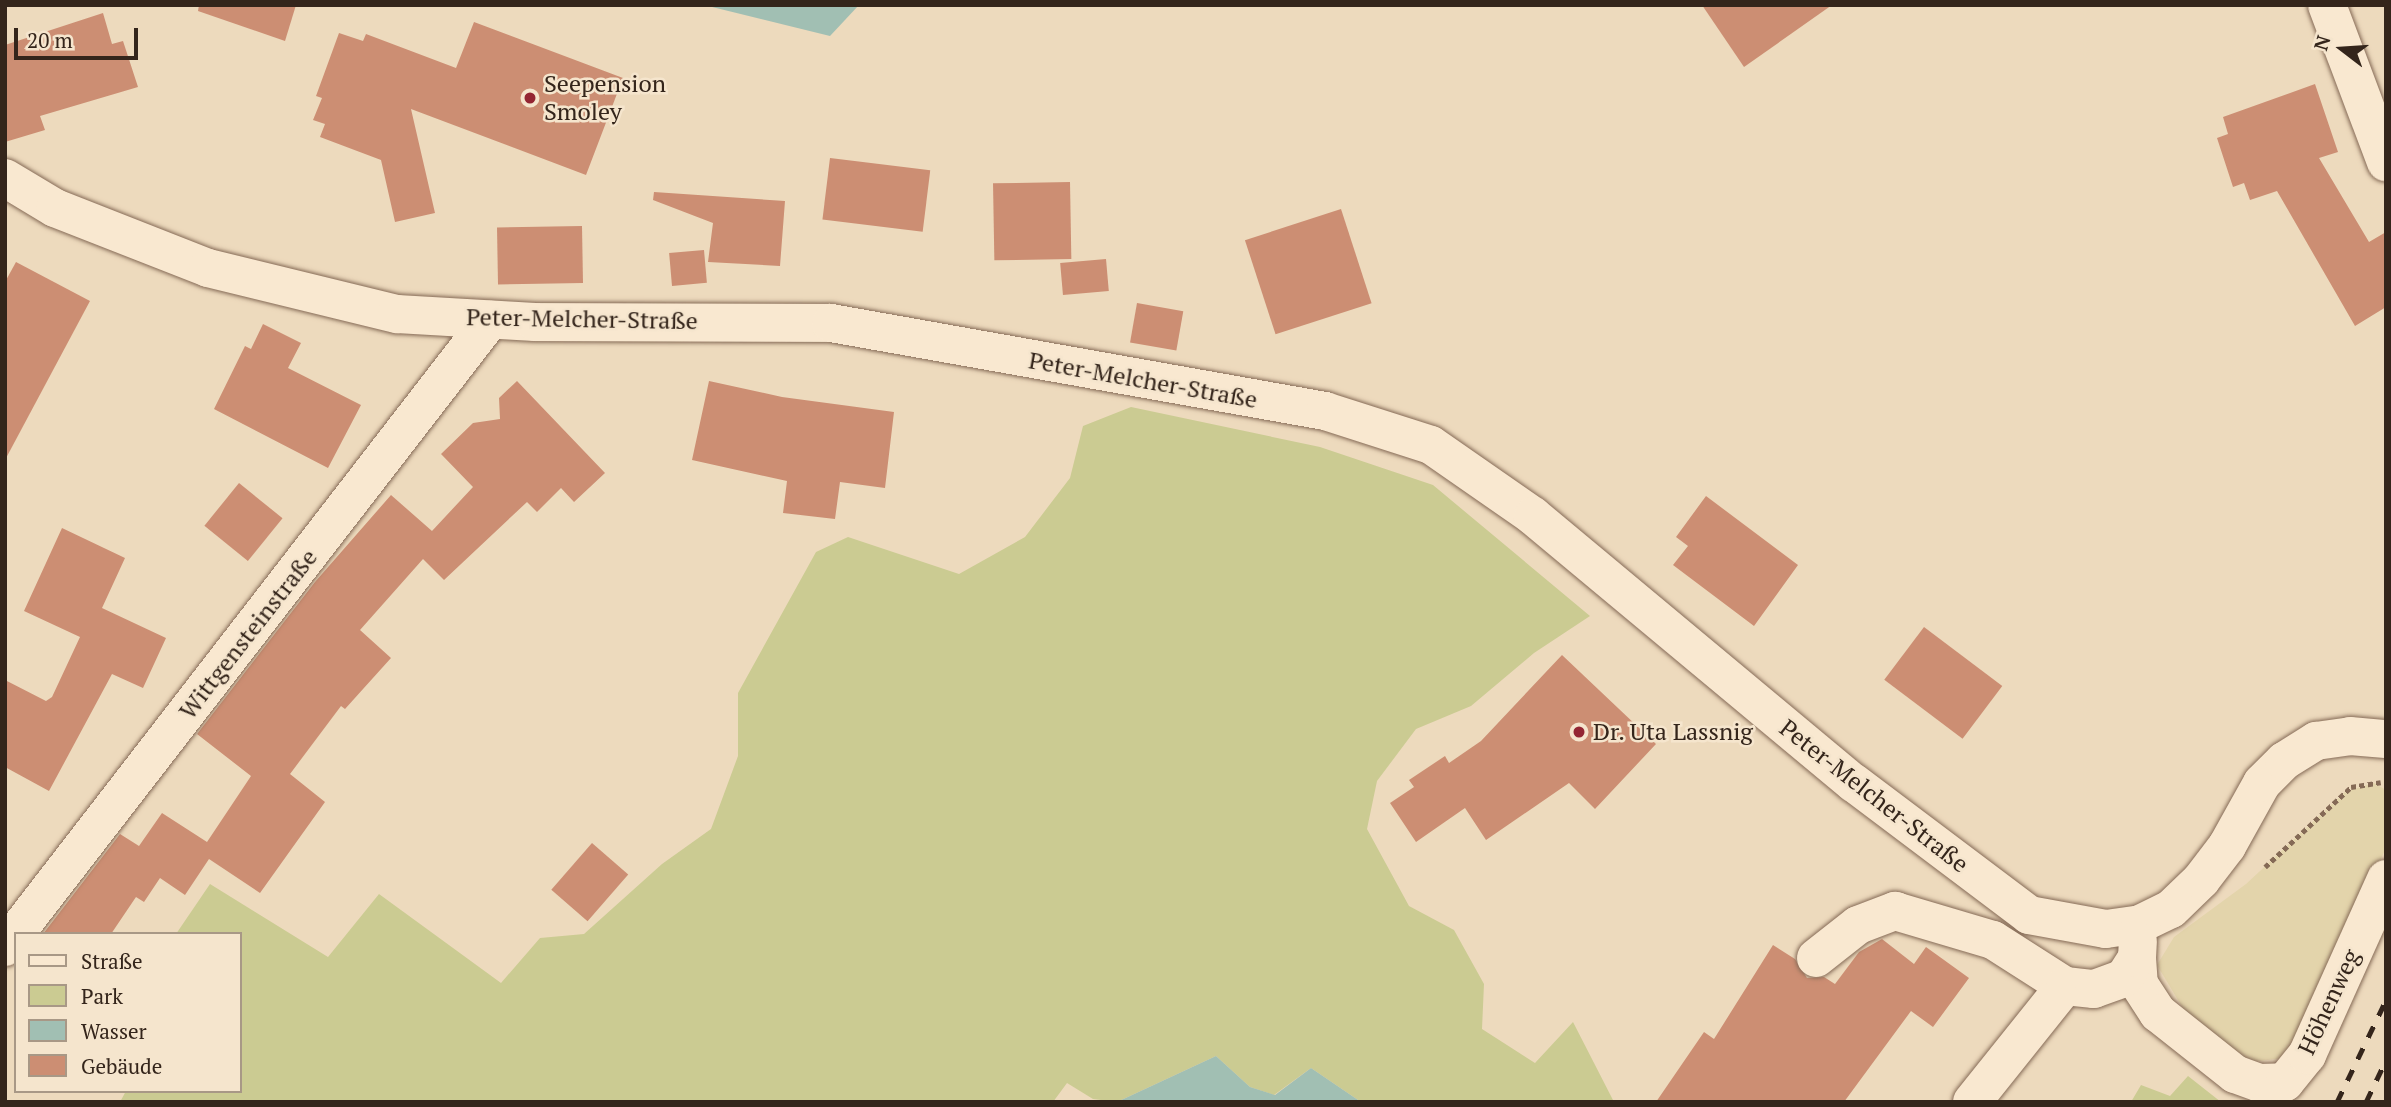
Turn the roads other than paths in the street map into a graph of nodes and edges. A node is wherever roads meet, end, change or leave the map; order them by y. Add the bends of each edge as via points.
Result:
1 (2327, 5) edge
2 (2386, 162) edge
3 (5, 178) edge
4 (490, 320) junction
5 (2386, 738) edge
6 (2386, 880) edge
7 (17, 932) edge
8 (2138, 941) junction
9 (1816, 958) dead end
10 (2065, 986) junction
11 (1972, 1102) edge

1 - 2 street
3 - 4 street, Peter-Melcher-Straße via 55,208 208,268 397,314
4 - 7 street, Wittgensteinstraße
4 - 8 street, Peter-Melcher-Straße via 831,323 1325,411 1430,445 1533,516 1854,783 2029,915 2106,929
5 - 8 street, Peter-Melcher-Straße via 2350,736 2316,741 2284,761 2262,783 2227,846 2201,880
6 - 8 street, Höhenweg via 2307,1055 2285,1082 2260,1083 2235,1074 2158,1013 2139,984
8 - 10 street, Peter-Melcher-Straße via 2124,978 2094,989
9 - 10 street via 1858,925 1895,911 1993,940
10 - 11 street

